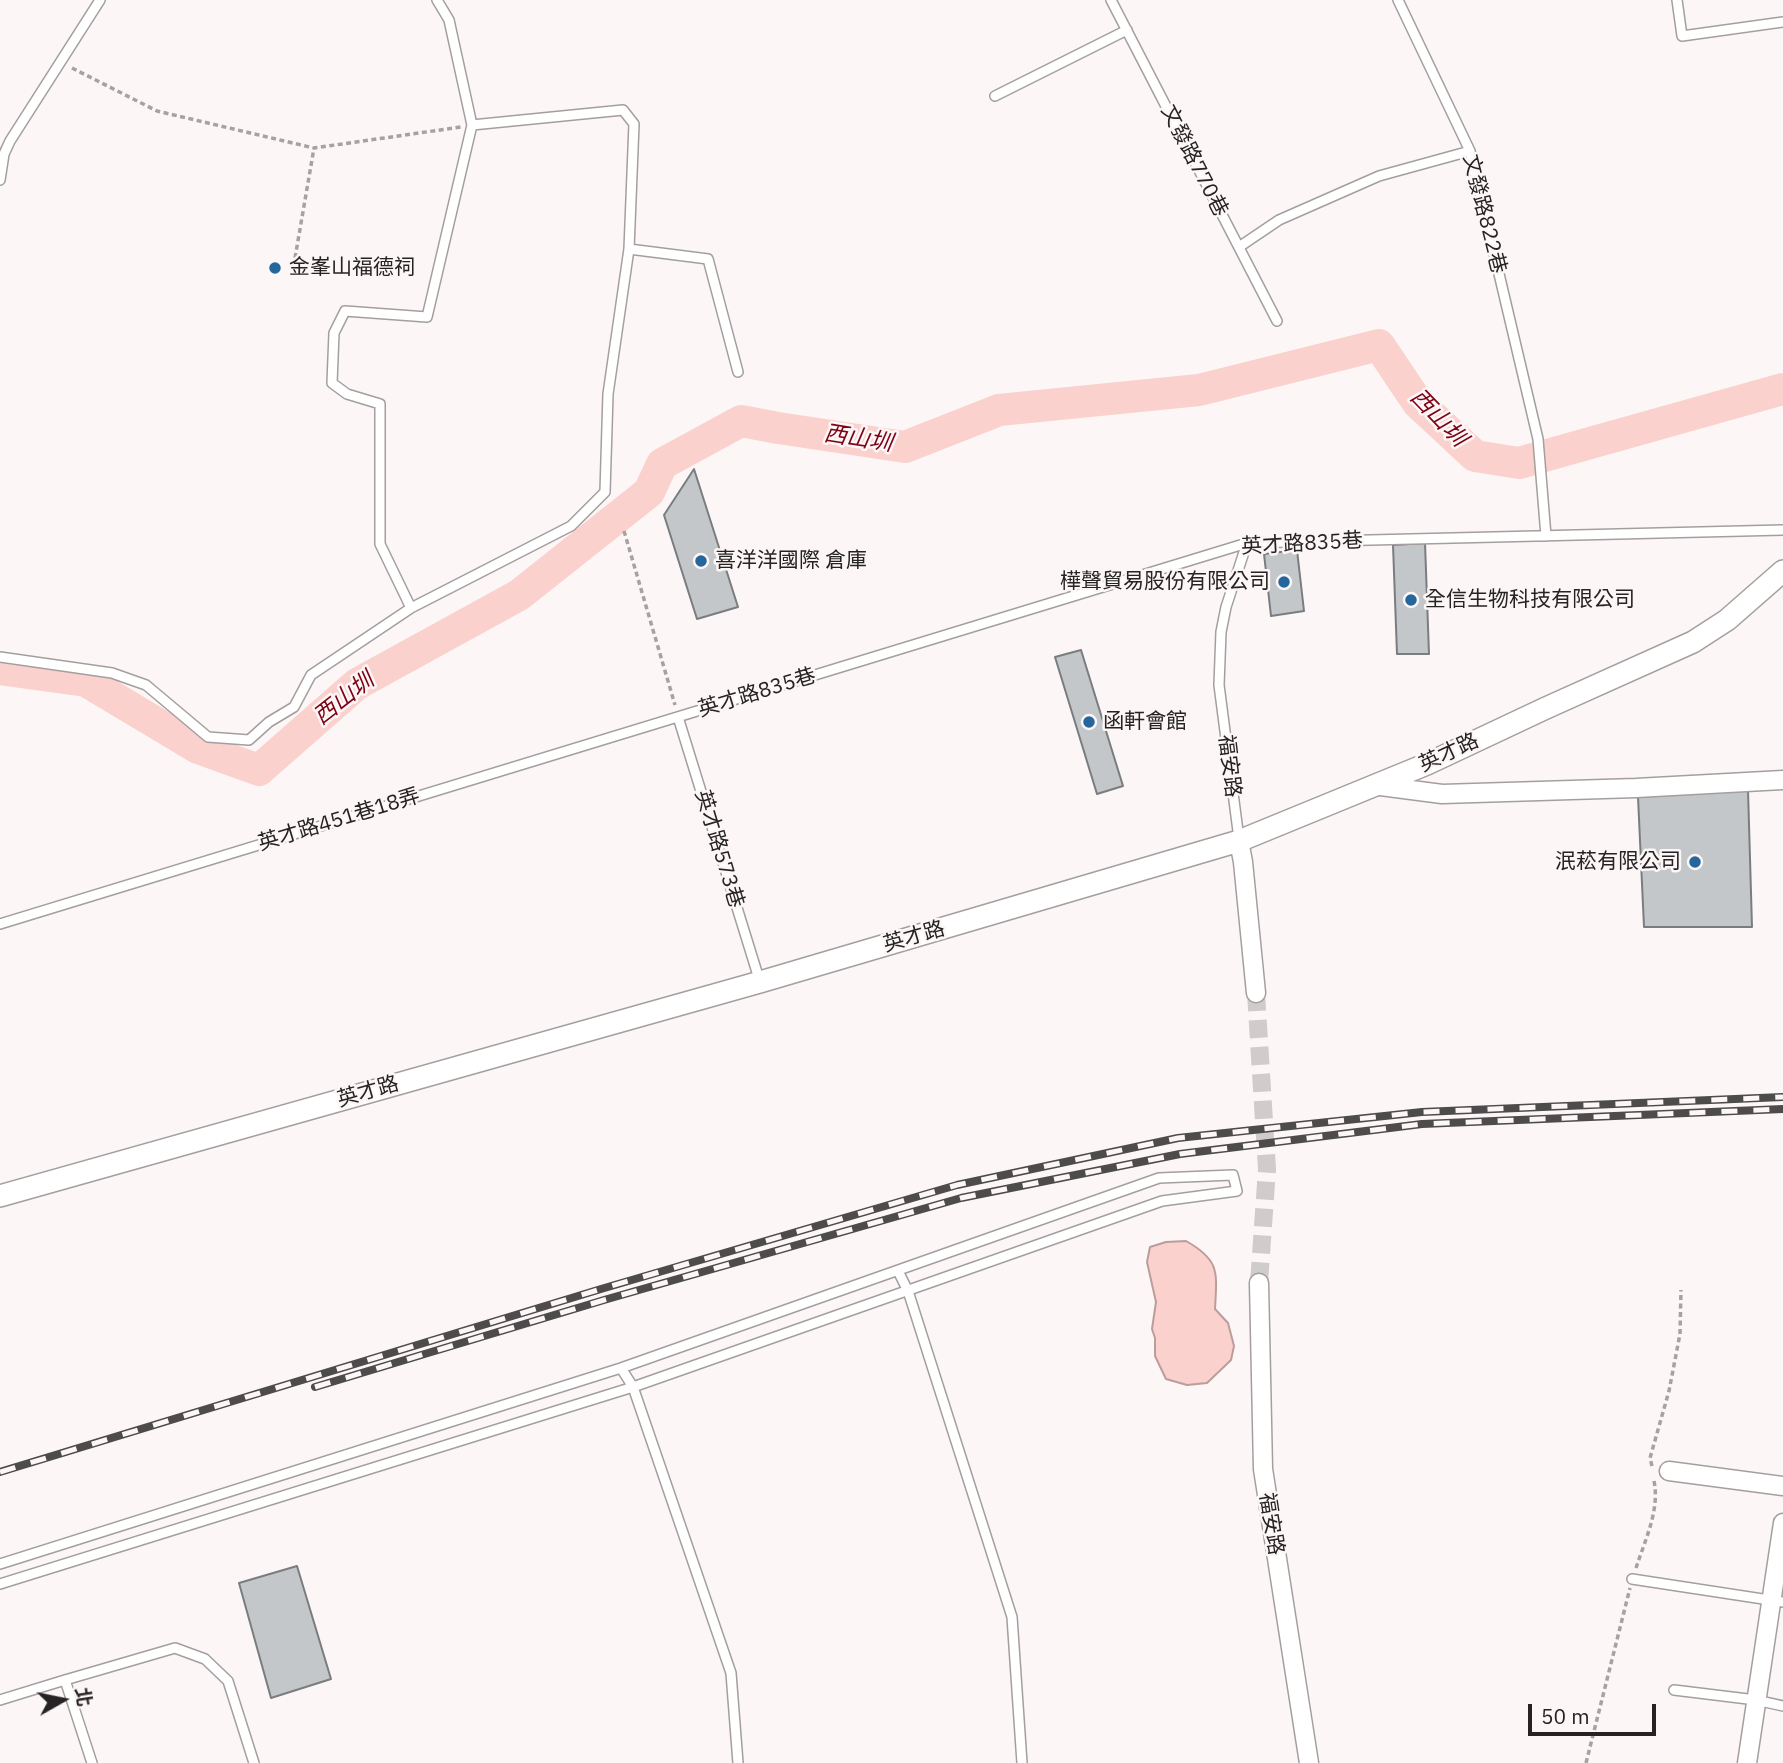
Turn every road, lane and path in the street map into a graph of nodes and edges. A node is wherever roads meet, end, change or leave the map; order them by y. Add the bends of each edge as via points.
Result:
1 (100, 0) edge
2 (437, 0) edge
3 (1111, 0) edge
4 (1398, 0) edge
5 (1677, 0) edge
6 (1783, 22) edge
7 (1127, 30) junction
8 (61, 62) junction
9 (995, 96) dead end
10 (472, 125) junction
11 (314, 148) junction
12 (1470, 151) junction
13 (2, 152) edge
14 (0, 180) edge
15 (1238, 247) junction
16 (629, 249) junction
17 (295, 258) dead end
18 (1277, 321) dead end
19 (738, 372) dead end
20 (1783, 530) edge
21 (624, 531) dead end
22 (1546, 536) junction
23 (1247, 543) junction
24 (1783, 571) edge
25 (411, 608) junction
26 (0, 657) edge
27 (678, 717) junction
28 (1783, 780) edge
29 (1373, 785) junction
30 (1239, 841) junction
31 (0, 924) edge
32 (760, 982) junction
33 (1256, 993) tunnel mouth
34 (0, 1196) edge
35 (898, 1271) junction
36 (1259, 1283) tunnel mouth
37 (1681, 1290) dead end
38 (908, 1292) junction
39 (621, 1368) junction
40 (633, 1387) junction
41 (1659, 1474) junction
42 (1783, 1486) edge
43 (1783, 1523) edge
44 (37, 1552) junction
45 (0, 1564) edge
46 (44, 1571) junction
47 (1632, 1579) junction
48 (0, 1584) edge
49 (1777, 1601) edge
50 (65, 1680) junction
51 (1674, 1690) dead end
52 (0, 1700) edge
53 (1756, 1700) junction
54 (1783, 1706) edge
55 (92, 1763) edge
56 (254, 1763) edge
57 (738, 1763) edge
58 (1022, 1763) edge
59 (1308, 1763) edge
60 (1586, 1763) edge
61 (1747, 1763) edge

1 - 8 lane
2 - 10 lane via 449,20
3 - 7 lane, 文發路770巷
4 - 12 lane, 文發路822巷
5 - 6 lane via 1682,36
7 - 9 lane
7 - 15 lane, 文發路770巷
8 - 11 path via 157,111
8 - 13 lane
10 - 11 path
10 - 16 lane via 623,110 634,124
10 - 25 lane via 428,317 345,311 334,333 332,383 347,394 380,404 380,544
11 - 17 path
12 - 15 lane via 1379,176 1279,220
12 - 22 lane, 文發路822巷 via 1538,439
13 - 14 lane
15 - 18 lane, 文發路770巷
16 - 19 lane via 708,259
16 - 25 lane via 608,394 605,492 571,526
20 - 22 lane, 英才路835巷
21 - 27 path
22 - 23 lane, 英才路835巷
23 - 27 lane, 英才路835巷
23 - 30 lane, 福安路 via 1226,607 1219,672
24 - 29 street, 英才路 via 1727,620 1693,642
25 - 26 lane via 312,674 294,707 248,740 208,737 146,685 112,673
27 - 31 lane, 英才路451巷18弄
27 - 32 lane, 英才路573巷
28 - 29 street via 1442,794
29 - 30 street, 英才路
30 - 32 street, 英才路
30 - 33 street, 福安路
32 - 34 street, 英才路
35 - 38 lane
35 - 38 lane via 1159,1178 1233,1175 1237,1191 1162,1201
35 - 39 lane
36 - 59 street, 福安路 via 1263,1469
37 - 41 path via 1681,1334 1650,1458
38 - 40 lane
38 - 58 lane via 1012,1617
39 - 40 lane
39 - 44 lane
40 - 46 lane
40 - 57 lane via 731,1672
41 - 42 street
41 - 47 path via 1653,1517
43 - 49 street
44 - 45 lane
44 - 46 lane
46 - 48 lane
47 - 49 lane
47 - 60 path
49 - 53 street
50 - 52 lane
50 - 55 lane
50 - 56 lane via 175,1648 205,1659 228,1681
51 - 53 lane
53 - 54 lane
53 - 61 street

